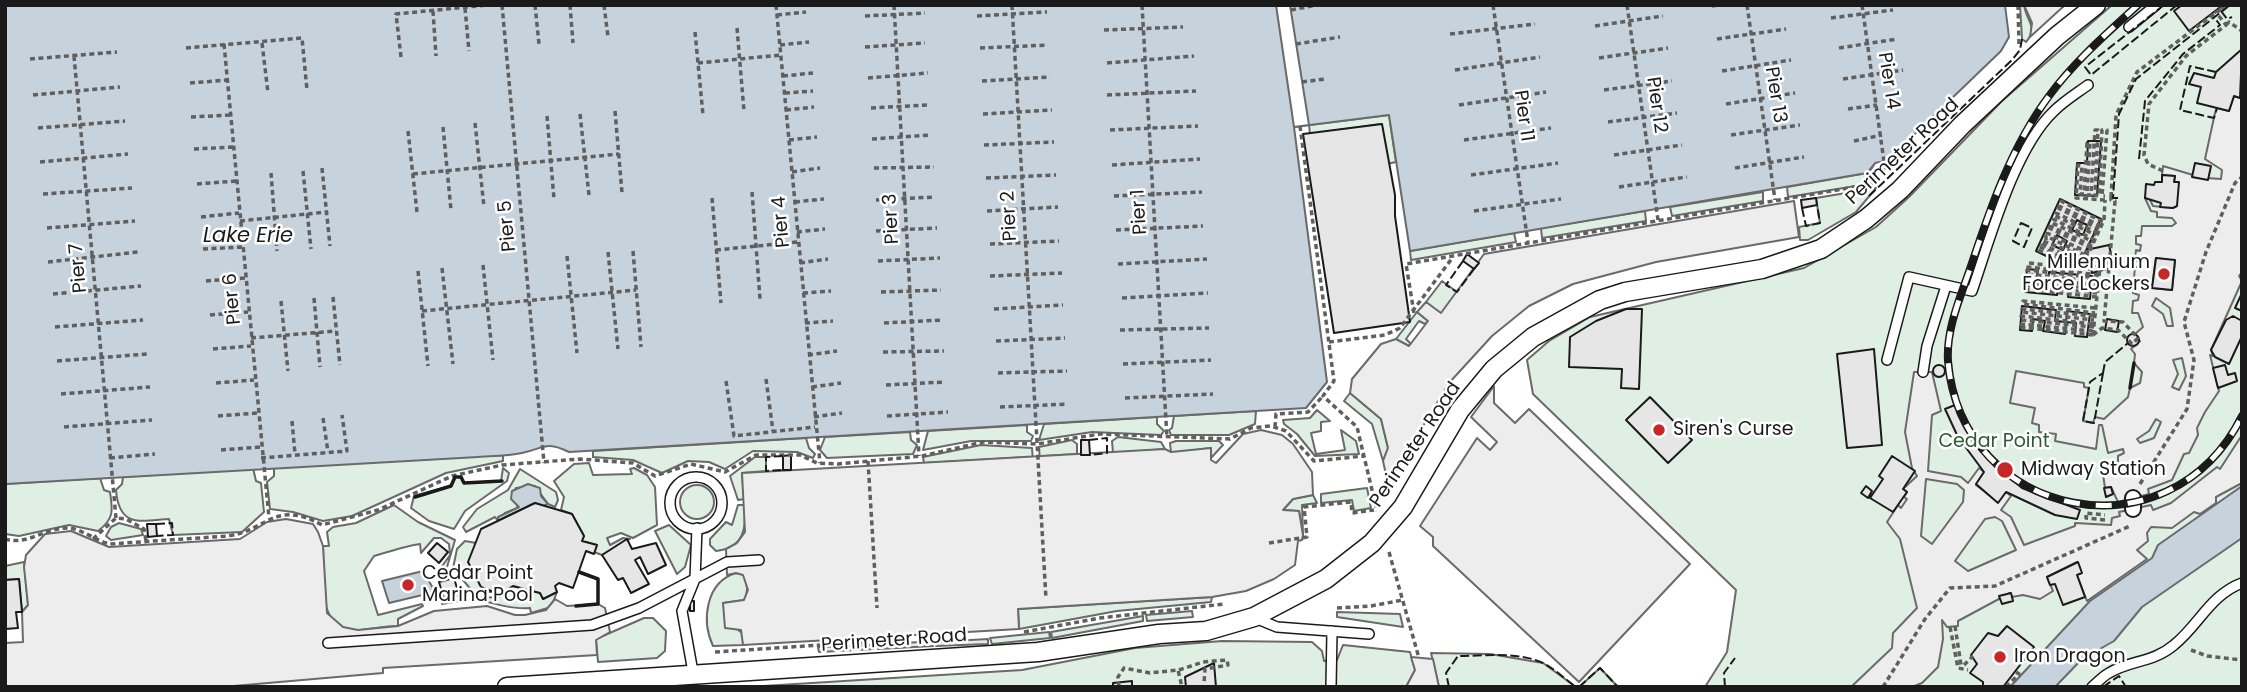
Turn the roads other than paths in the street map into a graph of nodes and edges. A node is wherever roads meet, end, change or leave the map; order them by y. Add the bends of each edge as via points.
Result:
1 (2096, 5) edge
2 (2155, 5) edge
3 (2129, 27) dead end
4 (2088, 85) dead end
5 (1946, 286) junction
6 (1887, 360) dead end
7 (1923, 372) dead end
8 (697, 528) junction
9 (759, 560) dead end
10 (695, 579) junction
11 (2242, 583) edge
12 (1254, 617) junction
13 (1332, 631) junction
14 (1370, 634) dead end
15 (328, 643) dead end
16 (694, 672) junction
17 (719, 679) edge
18 (594, 683) edge
19 (508, 687) edge
20 (1331, 687) edge
21 (2092, 687) edge

1 - 12 street, Perimeter Road via 1972,116 1900,190 1821,249 1762,269 1625,292 1600,300 1534,337 1494,369 1460,410 1403,507 1376,525 1372,543 1326,579
2 - 3 lane
4 - 5 lane via 2053,112 2030,144 2004,199 1972,291
5 - 6 lane via 1909,277
5 - 7 lane
8 - 8 lane via 714,521 722,504 716,486 700,477 682,481 671,497 674,515 688,527
8 - 10 lane
9 - 10 lane via 727,562
10 - 15 lane via 639,608 592,625
10 - 16 lane via 682,611
11 - 21 lane via 2227,588 2211,602 2176,644 2150,661 2110,672
12 - 13 lane via 1277,628
12 - 17 street, Perimeter Road via 1206,631 1038,652
13 - 14 lane
13 - 20 lane
16 - 17 street, Perimeter Road
16 - 18 street, Perimeter Road
18 - 19 street, Perimeter Road

